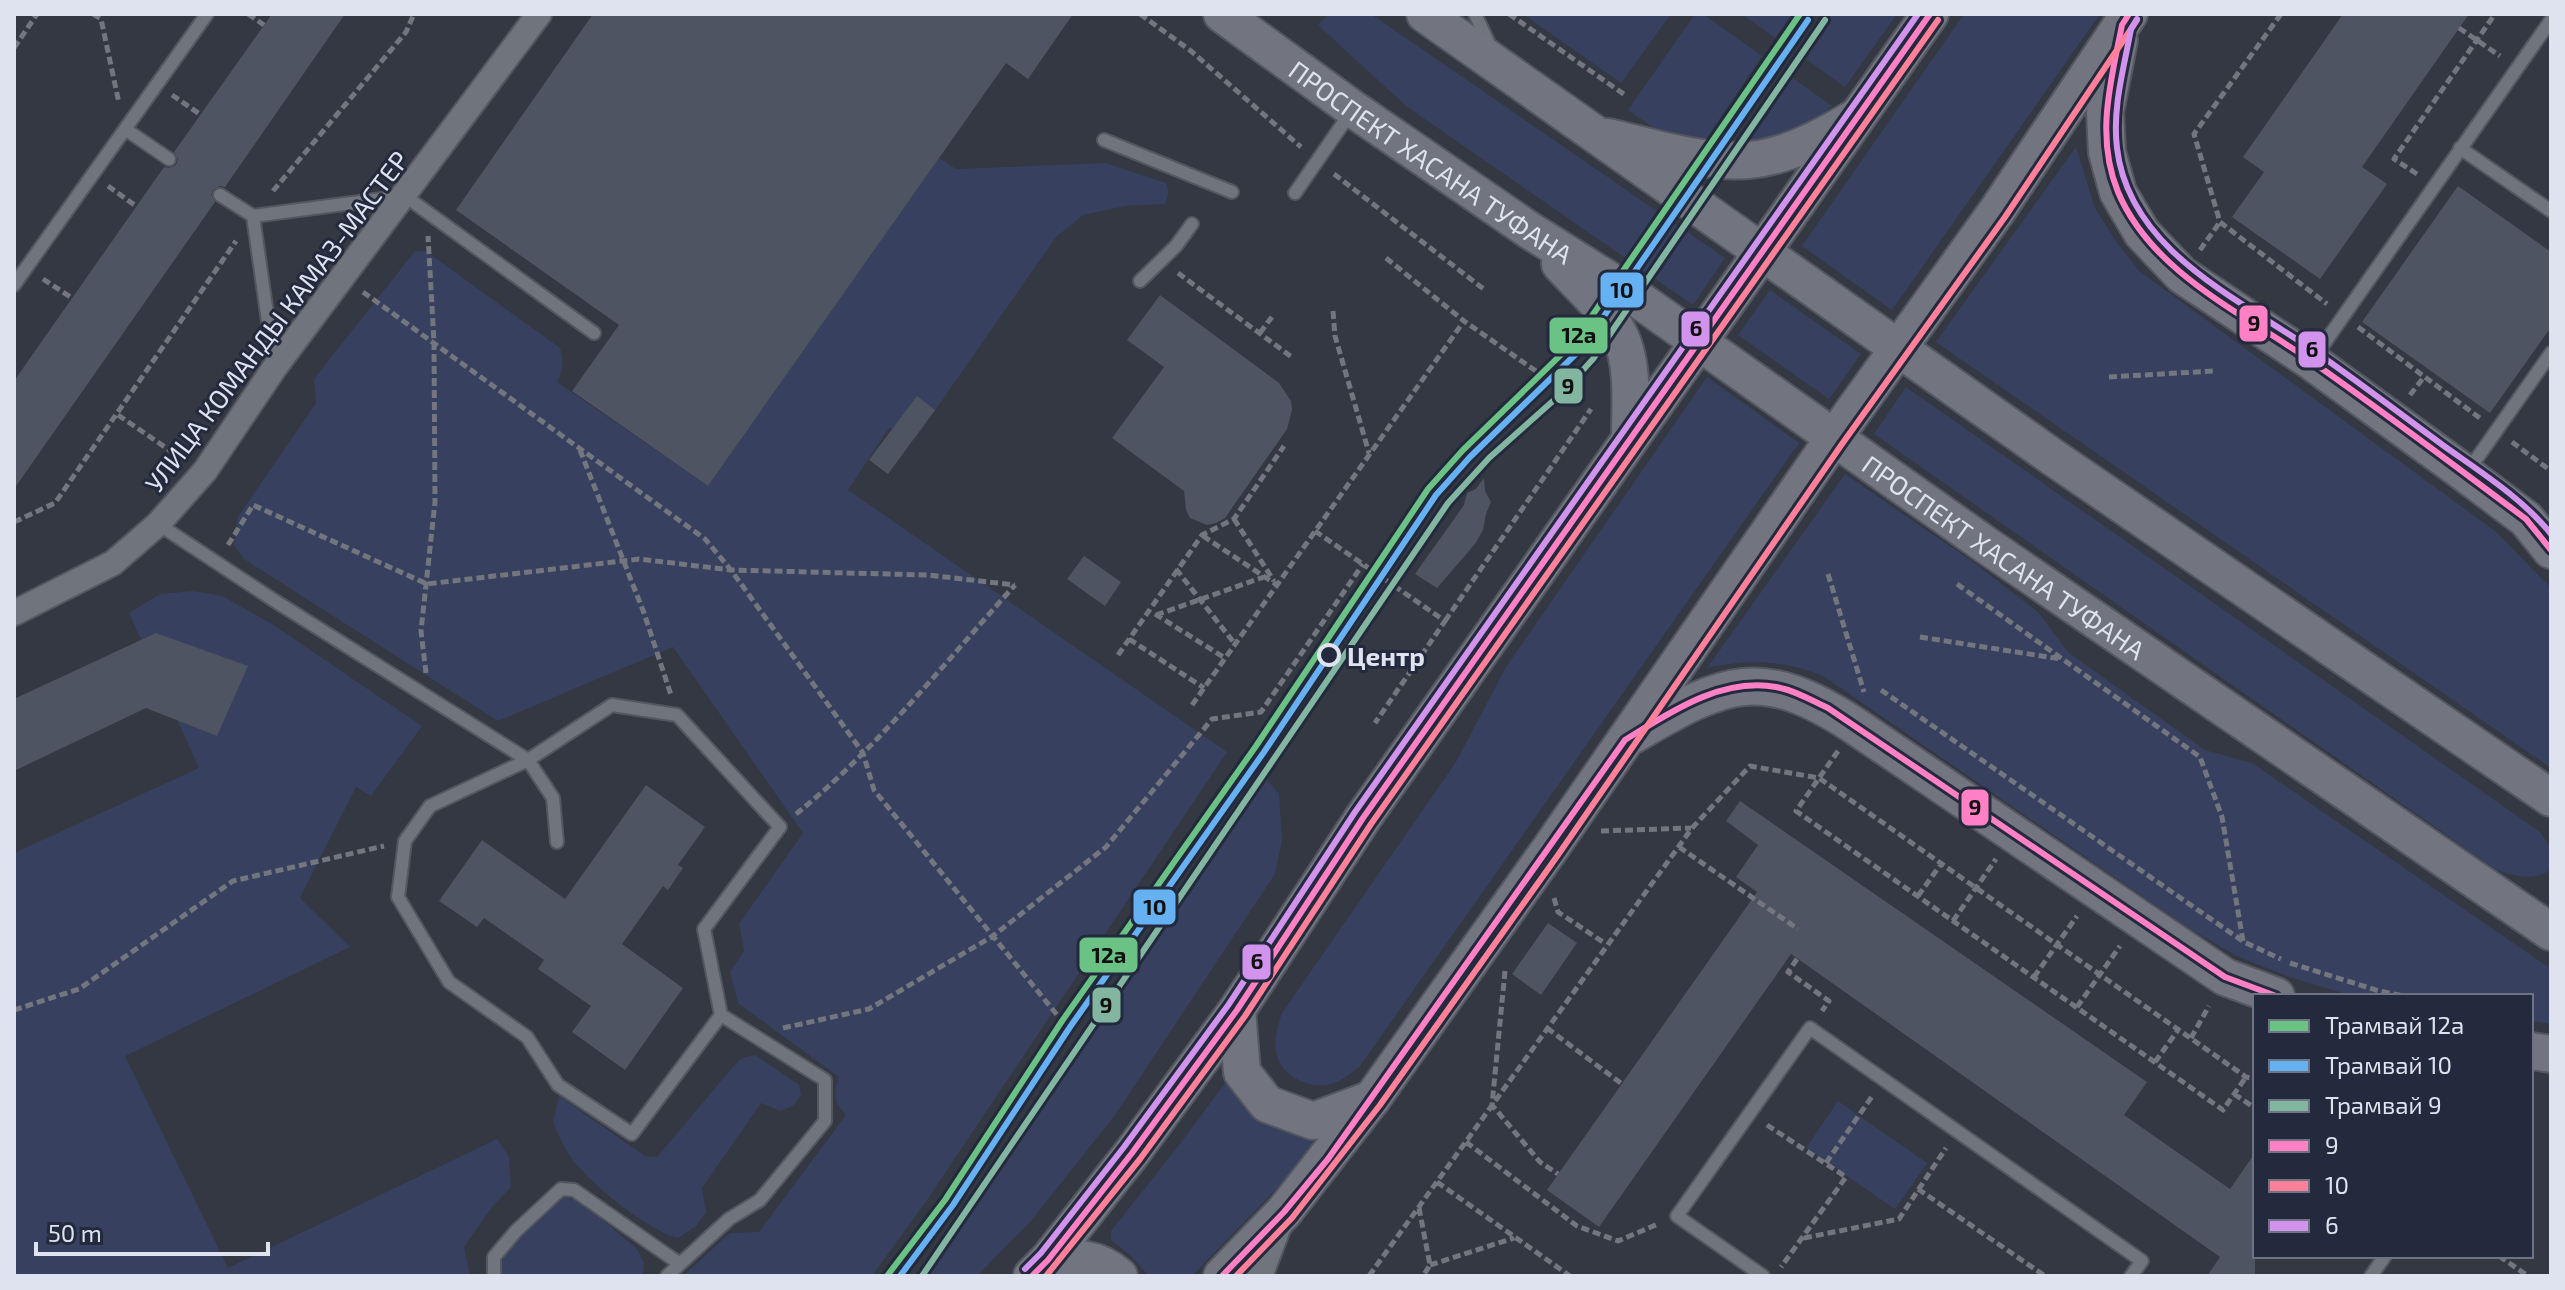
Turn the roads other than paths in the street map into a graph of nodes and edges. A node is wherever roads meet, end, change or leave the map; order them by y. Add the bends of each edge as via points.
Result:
1 (207, 14) edge
2 (539, 14) edge
3 (1222, 14) edge
4 (1425, 14) edge
5 (1475, 14) edge
6 (1930, 14) edge
7 (2126, 19) edge
8 (2551, 20) edge
9 (1501, 69) junction
10 (1353, 109) junction
11 (1862, 114) junction
12 (125, 129) junction
13 (1597, 135) junction
14 (1104, 140) dead end
15 (2460, 148) junction
16 (169, 159) dead end
17 (1232, 192) dead end
18 (1295, 193) dead end
19 (220, 195) dead end
20 (405, 196) junction
21 (2551, 211) edge
22 (253, 216) junction
23 (1192, 224) dead end
24 (1529, 230) junction
25 (1762, 254) junction
26 (1140, 281) dead end
27 (14, 285) edge
28 (594, 333) dead end
29 (1699, 344) junction
30 (1898, 348) junction
31 (2551, 353) edge
32 (2311, 361) junction
33 (275, 367) junction
34 (1630, 436) junction
35 (1834, 438) junction
36 (2466, 474) junction
37 (158, 524) junction
38 (2551, 550) edge
39 (14, 613) edge
40 (1625, 740) junction
41 (528, 760) junction
42 (2545, 797) edge
43 (557, 842) dead end
44 (2472, 879) junction
45 (2551, 905) edge
46 (2551, 932) edge
47 (2271, 994) edge
48 (1237, 1010) junction
49 (721, 1015) junction
50 (1372, 1099) junction
51 (1284, 1212) junction
52 (2384, 1258) edge
53 (680, 1264) junction
54 (1040, 1268) edge
55 (494, 1276) edge
56 (667, 1276) edge
57 (1119, 1276) edge
58 (1222, 1276) edge
59 (1260, 1276) edge
60 (1763, 1276) edge
61 (2131, 1276) edge
62 (2371, 1276) edge

1 - 12 lane
2 - 20 street, УЛИЦА КОМАНДЫ КАМАЗ-МАСТЕР
3 - 10 main road, ПРОСПЕКТ ХАСАНА ТУФАНА
4 - 9 main road
5 - 9 lane
6 - 11 main road
7 - 30 main road
7 - 32 main road via 2105,112 2107,152 2118,192 2142,233 2182,275
8 - 15 lane
9 - 13 main road
10 - 18 lane
10 - 24 main road, ПРОСПЕКТ ХАСАНА ТУФАНА
11 - 13 main road via 1788,151 1752,160 1717,160
11 - 25 main road
12 - 16 lane
12 - 27 lane
13 - 25 main road
14 - 17 lane
15 - 21 lane
15 - 32 lane
19 - 22 lane
20 - 22 lane
20 - 28 lane
20 - 33 street, УЛИЦА КОМАНДЫ КАМАЗ-МАСТЕР
22 - 33 lane
23 - 26 lane
24 - 29 main road, ПРОСПЕКТ ХАСАНА ТУФАНА
24 - 34 main road via 1620,336 1629,377
25 - 29 main road
25 - 30 main road
29 - 34 main road
29 - 35 main road, ПРОСПЕКТ ХАСАНА ТУФАНА
30 - 35 main road
30 - 42 main road
31 - 36 lane
32 - 36 main road
33 - 37 street, УЛИЦА КОМАНДЫ КАМАЗ-МАСТЕР via 205,471
34 - 48 main road via 1363,818
35 - 40 main road
35 - 44 main road, ПРОСПЕКТ ХАСАНА ТУФАНА
36 - 38 main road via 2526,519
37 - 39 street, УЛИЦА КОМАНДЫ КАМАЗ-МАСТЕР via 113,563
37 - 41 lane
40 - 47 main road via 1702,697 1732,688 1770,686 1801,694 2225,977
40 - 50 main road
41 - 43 lane via 553,798
41 - 49 lane via 612,705 677,715 780,827 704,929
41 - 49 lane via 430,806 405,841 398,897 449,982 527,1037 558,1085 632,1134
44 - 45 main road
44 - 46 main road, ПРОСПЕКТ ХАСАНА ТУФАНА
48 - 50 main road via 1242,1072 1267,1104 1313,1121
48 - 54 main road
49 - 53 lane via 825,1080 825,1121 760,1200 729,1219
50 - 51 main road
51 - 58 main road
51 - 59 street
52 - 62 lane
53 - 55 lane via 574,1190 561,1189 494,1257
53 - 56 lane
54 - 57 main road via 1083,1258
60 - 61 lane via 1677,1216 1810,1028 2142,1261

